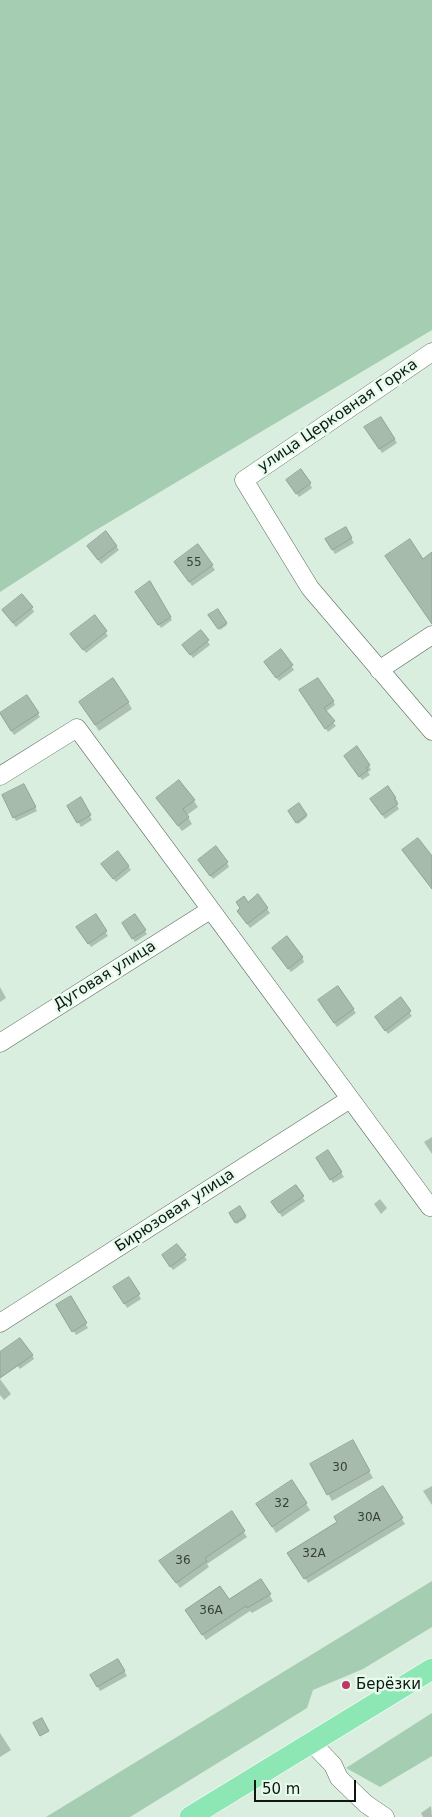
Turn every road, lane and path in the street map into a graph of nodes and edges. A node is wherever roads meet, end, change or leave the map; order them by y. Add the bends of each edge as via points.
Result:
1 (432, 352) edge
2 (432, 634) edge
3 (379, 670) junction
4 (432, 731) edge
5 (0, 776) edge
6 (210, 910) junction
7 (0, 1043) edge
8 (350, 1099) junction
9 (432, 1205) edge
10 (0, 1323) edge
11 (432, 1669) edge
12 (312, 1743) junction
13 (190, 1817) edge
14 (385, 1817) edge

1 - 3 street, улица Церковная Горка via 244,480 310,588
2 - 3 street
3 - 4 street
5 - 6 street via 77,728
6 - 7 street, Дуговая улица
6 - 8 street
8 - 9 street via 430,1207
8 - 10 street, Бирюзовая улица
11 - 12 main road
12 - 13 main road
12 - 14 street via 333,1765 339,1778

